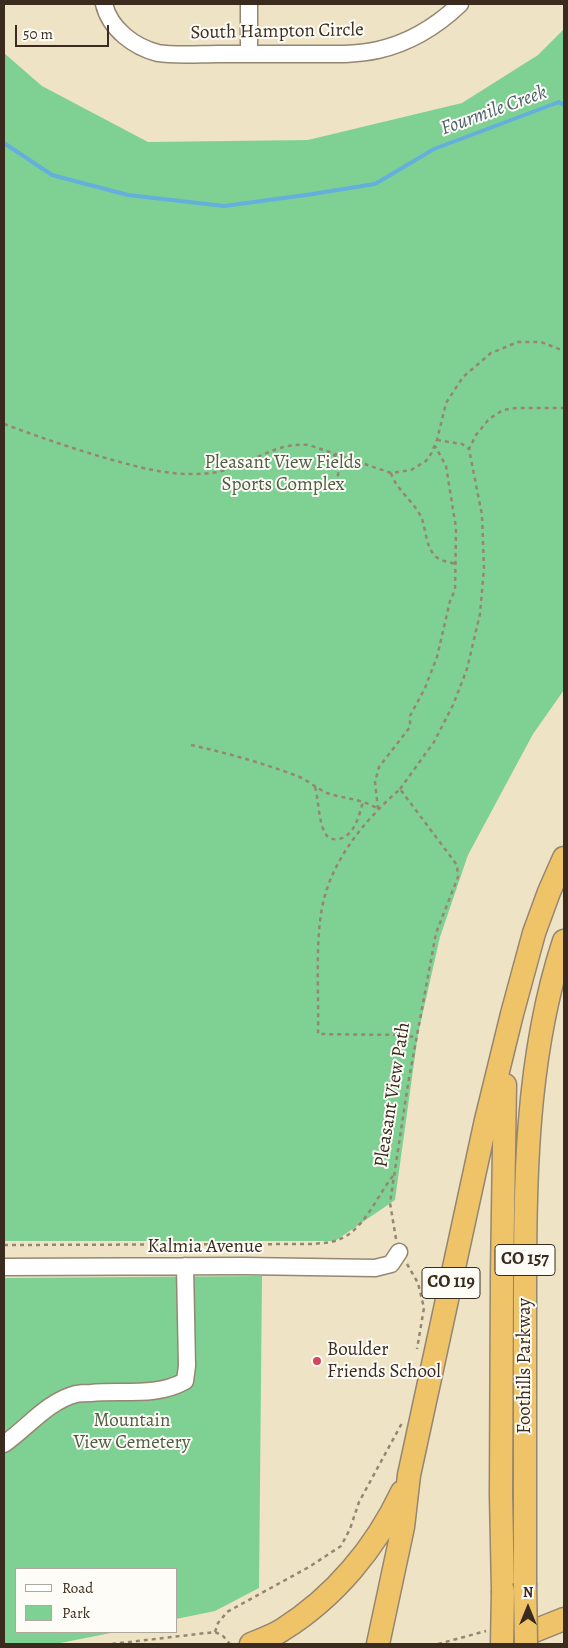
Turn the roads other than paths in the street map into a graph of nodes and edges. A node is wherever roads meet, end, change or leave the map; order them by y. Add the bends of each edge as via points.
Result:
1 (104, 4) edge
2 (249, 4) edge
3 (460, 4) edge
4 (248, 54) junction
5 (564, 858) edge
6 (564, 941) edge
7 (512, 1014) junction
8 (399, 1252) road end
9 (185, 1266) junction
10 (4, 1267) edge
11 (4, 1444) edge
12 (409, 1475) junction
13 (564, 1619) edge
14 (251, 1644) edge
15 (378, 1644) edge
16 (501, 1644) edge
17 (526, 1644) edge

1 - 4 street, South Hampton Circle via 114,25 140,47 162,53
2 - 4 street
3 - 4 street, South Hampton Circle via 427,30 379,50 353,54
5 - 7 highway, CO 119 via 534,933
6 - 17 highway, Foothills Parkway / CO 157, bridge via 544,1014 528,1144
7 - 12 highway, CO 119
7 - 16 highway, Foothills Parkway / CO 157, bridge via 504,1117
8 - 9 street, Kalmia Avenue via 391,1264 375,1268
9 - 10 street, Kalmia Avenue
9 - 11 street via 185,1381 162,1390 76,1394 57,1402
12 - 14 highway, CO 119 via 391,1514 368,1549 335,1587 295,1622
12 - 15 highway via 403,1527
13 - 16 highway

